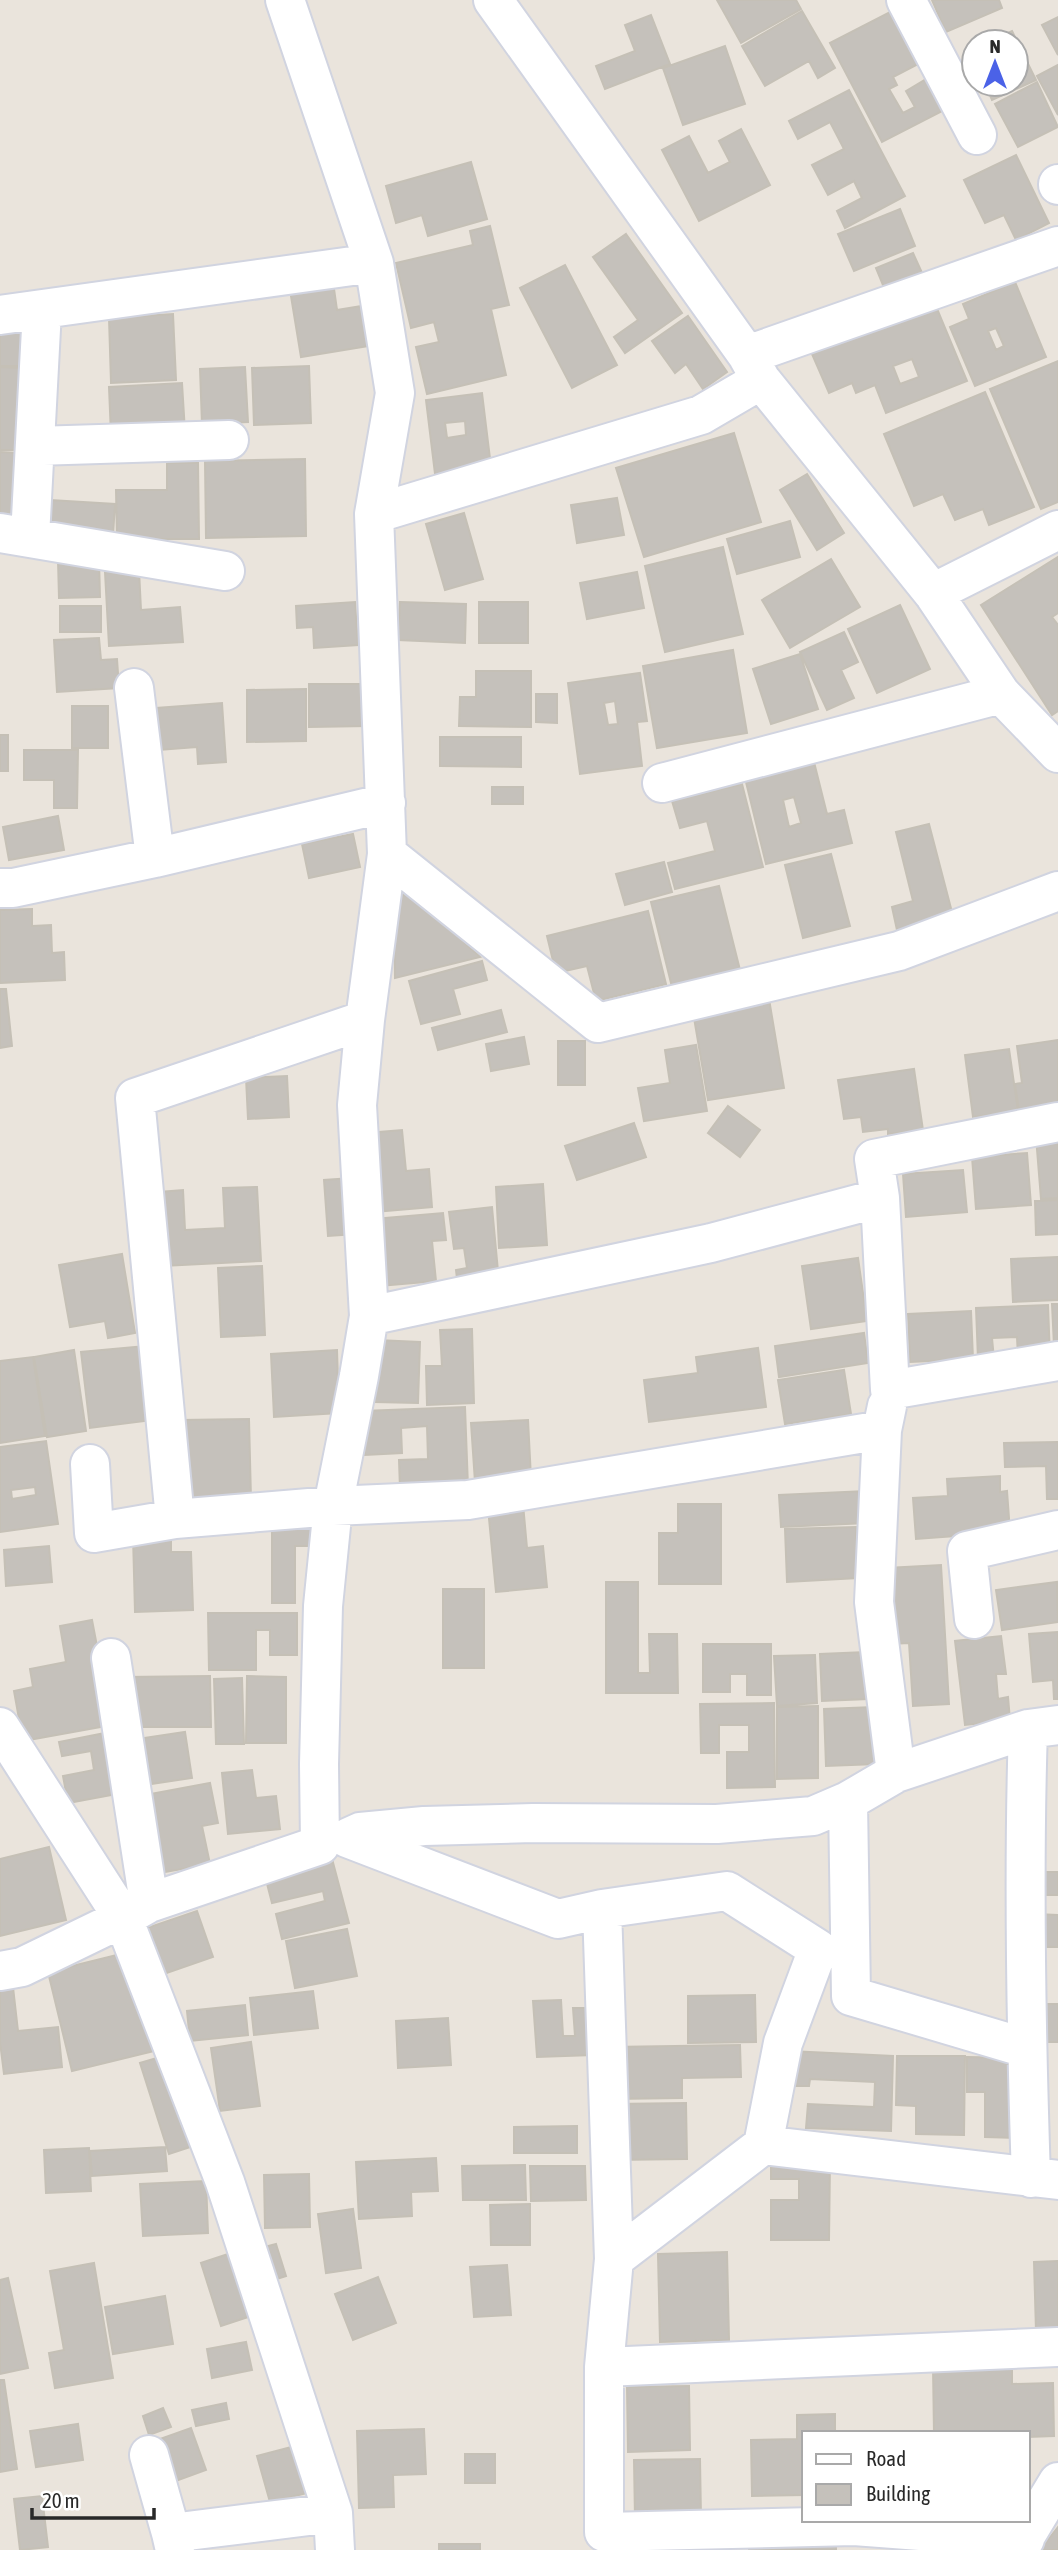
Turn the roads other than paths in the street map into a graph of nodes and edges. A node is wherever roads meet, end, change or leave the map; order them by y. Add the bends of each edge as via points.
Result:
1 (285, 0) edge
2 (493, 0) edge
3 (906, 0) edge
4 (977, 135) dead end
5 (1058, 246) edge
6 (374, 263) junction
7 (42, 310) junction
8 (0, 314) edge
9 (754, 367) junction
10 (229, 440) dead end
11 (35, 446) junction
12 (374, 513) junction
13 (1058, 530) edge
14 (15, 535) edge
15 (225, 571) dead end
16 (933, 593) junction
17 (134, 688) dead end
18 (1001, 694) junction
19 (1058, 753) edge
20 (662, 783) dead end
21 (386, 803) junction
22 (387, 854) junction
23 (155, 858) junction
24 (0, 888) edge
25 (1058, 891) edge
26 (365, 1020) junction
27 (1058, 1122) edge
28 (880, 1198) junction
29 (369, 1316) junction
30 (1058, 1361) edge
31 (890, 1390) junction
32 (881, 1430) junction
33 (90, 1464) dead end
34 (333, 1506) junction
35 (175, 1519) junction
36 (1058, 1530) edge
37 (974, 1619) dead end
38 (111, 1658) dead end
39 (0, 1727) edge
40 (1043, 1727) edge
41 (896, 1773) junction
42 (848, 1801) junction
43 (334, 1841) junction
44 (603, 1909) junction
45 (136, 1911) junction
46 (0, 1971) edge
47 (1026, 2048) junction
48 (763, 2145) junction
49 (1045, 2179) edge
50 (614, 2259) junction
51 (1058, 2347) edge
52 (604, 2367) junction
53 (149, 2455) dead end
54 (1058, 2482) edge
55 (334, 2532) edge
56 (173, 2541) edge
57 (1021, 2544) edge

1 - 6 street
2 - 9 street
3 - 4 street
5 - 9 street
6 - 7 street
6 - 12 street via 395,393
7 - 8 street
7 - 11 street
9 - 12 street via 701,415
9 - 16 street
10 - 11 street
11 - 14 street
12 - 21 street
13 - 16 street
14 - 15 street
16 - 18 street
17 - 23 street
18 - 19 street
18 - 20 street
21 - 22 street
21 - 23 street
22 - 25 street via 598,1023 900,951
22 - 26 street
23 - 24 street
26 - 29 street via 357,1105
26 - 35 street via 135,1098
27 - 28 street via 874,1159
28 - 29 street via 711,1243
28 - 31 street
29 - 34 street
30 - 31 street
31 - 32 street
32 - 34 street via 468,1500
32 - 41 street via 874,1602
33 - 35 street via 93,1533
34 - 35 street
34 - 43 street via 323,1606 319,1765
36 - 37 street via 967,1551
38 - 45 street
39 - 45 street
40 - 41 street
40 - 47 street via 1025,1824
41 - 42 street
42 - 43 street via 813,1816 717,1824 424,1826 360,1832
42 - 47 street via 851,1996
43 - 44 street via 558,1919
43 - 45 street
44 - 48 street via 727,1891 818,1949 783,2043
44 - 50 street
45 - 46 street via 22,1967
45 - 55 street
47 - 49 street
48 - 49 street
48 - 50 street
50 - 52 street
51 - 52 street
52 - 57 street via 604,2532 854,2526
53 - 56 street
54 - 57 street
55 - 56 street

